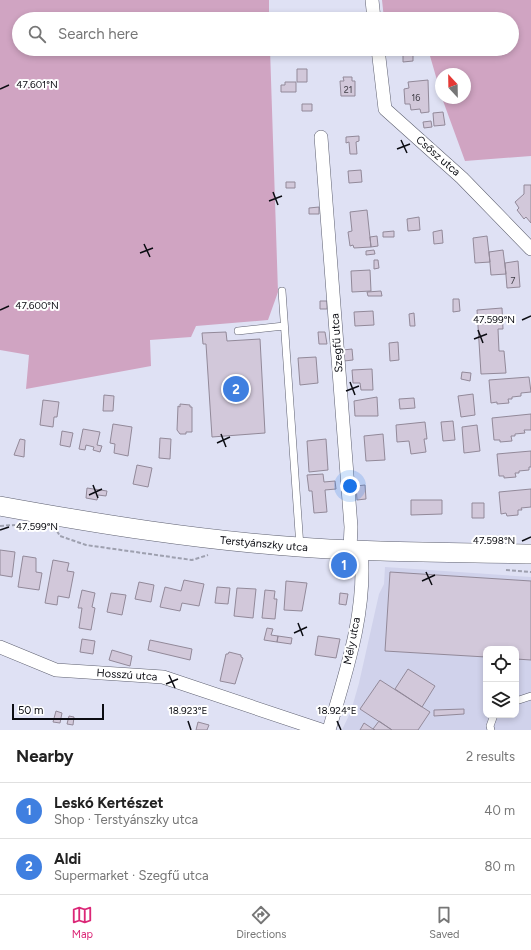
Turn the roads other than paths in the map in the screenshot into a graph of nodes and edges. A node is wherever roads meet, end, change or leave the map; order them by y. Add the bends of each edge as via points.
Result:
1 (372, 0) edge
2 (373, 12) edge
3 (379, 56) edge
4 (321, 138) dead end
5 (531, 249) edge
6 (282, 291) dead end
7 (284, 326) junction
8 (238, 331) dead end
9 (0, 506) edge
10 (300, 547) junction
11 (356, 549) junction
12 (531, 554) edge
13 (0, 647) edge
14 (531, 696) edge
15 (519, 700) edge
16 (493, 718) edge
17 (321, 730) edge
18 (329, 730) edge
19 (491, 730) edge

1 - 2 street
3 - 5 street, Csősz utca via 385,109 462,178
4 - 11 street, Szegfű utca via 351,527
6 - 7 lane
7 - 8 lane
7 - 10 lane
9 - 10 main road, Terstyánszky utca via 155,532
10 - 11 main road, Terstyánszky utca
11 - 12 main road, Terstyánszky utca
11 - 18 street, Mély utca via 363,562 360,602 352,652
13 - 17 street, Hosszú utca via 56,670 163,677
14 - 15 lane
16 - 19 lane

